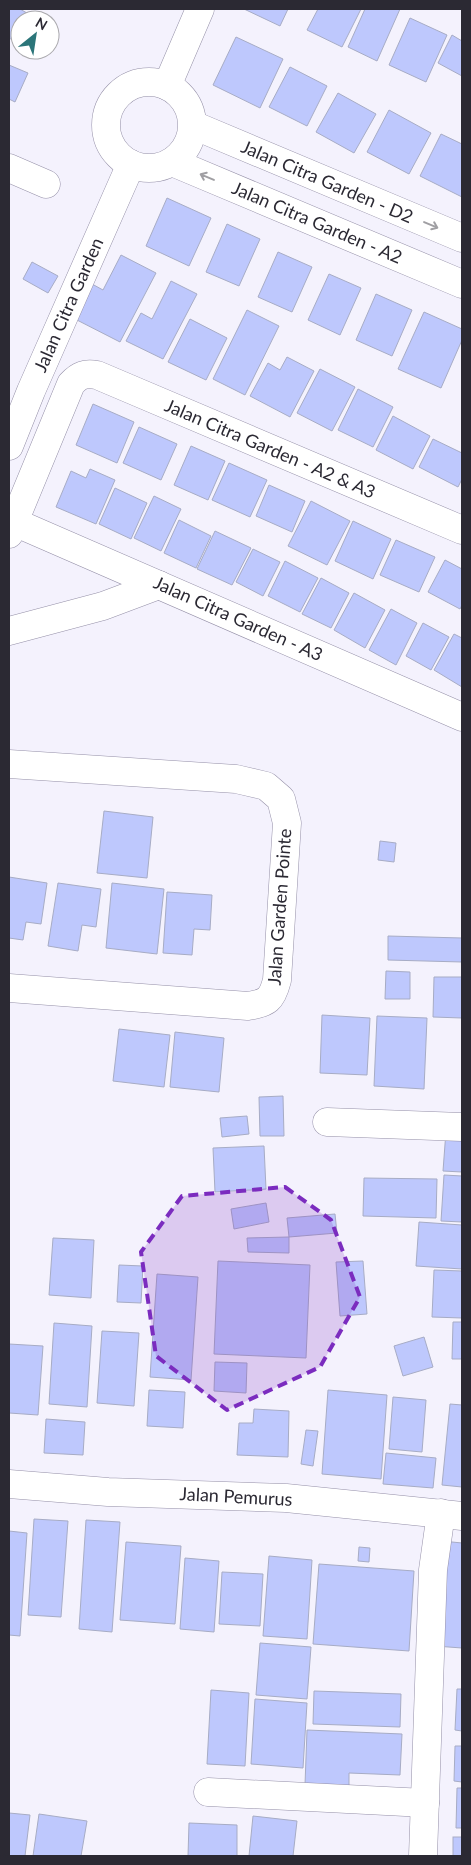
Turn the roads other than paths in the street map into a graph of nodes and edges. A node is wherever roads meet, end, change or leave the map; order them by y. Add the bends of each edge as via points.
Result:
1 (200, 9) edge
2 (167, 86) junction
3 (193, 125) junction
4 (172, 162) junction
5 (131, 164) junction
6 (9, 168) edge
7 (46, 184) dead end
8 (462, 238) edge
9 (462, 284) edge
10 (77, 377) joint
11 (20, 386) edge
12 (9, 446) edge
13 (11, 528) edge
14 (462, 530) edge
15 (159, 585) junction
16 (9, 631) edge
17 (462, 717) edge
18 (9, 764) edge
19 (9, 988) edge
20 (327, 1122) dead end
21 (462, 1127) edge
22 (9, 1484) edge
23 (452, 1514) edge
24 (208, 1792) dead end
25 (425, 1803) junction
26 (423, 1856) edge

1 - 2 street
2 - 3 street via 185,102
2 - 5 street via 141,83 117,96 110,107 106,121 109,140 120,157
3 - 4 street via 190,140
3 -> 8 street, Jalan Citra Garden - D2
4 - 5 street via 158,168
9 -> 4 street, Jalan Citra Garden - A2
5 - 11 street, Jalan Citra Garden
6 - 7 street
10 - 13 street, Jalan Citra Garden via 71,384
10 - 14 street, Jalan Citra Garden - A2 & A3 via 97,375
11 - 12 street, Jalan Citra Garden
13 - 15 street, Jalan Citra Garden - A3
15 - 16 street via 103,606
15 - 17 street, Jalan Citra Garden - A3
18 - 19 street, Jalan Garden Pointe via 236,779 266,786 281,800 287,823 277,980 268,1000 248,1006
20 - 21 street
22 - 23 street, Jalan Pemurus via 108,1492 286,1498
23 - 25 street via 433,1570
24 - 25 street
25 - 26 street

